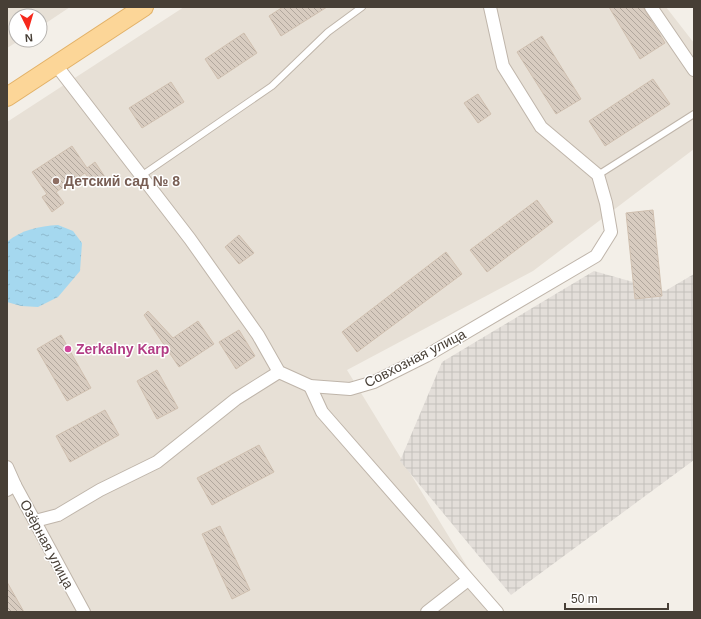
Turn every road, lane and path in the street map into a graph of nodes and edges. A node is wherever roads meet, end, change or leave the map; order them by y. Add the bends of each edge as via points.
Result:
1 (144, 7) edge
2 (362, 7) edge
3 (490, 7) edge
4 (651, 7) edge
5 (56, 65) junction
6 (694, 70) edge
7 (7, 97) edge
8 (694, 114) edge
9 (598, 175) junction
10 (141, 176) junction
11 (279, 372) junction
12 (310, 386) junction
13 (7, 467) edge
14 (11, 487) edge
15 (35, 521) junction
16 (468, 580) junction
17 (84, 612) edge
18 (427, 612) edge
19 (497, 612) edge

1 - 5 main road
2 - 10 lane via 328,32 272,86
3 - 9 street via 503,66 541,127
4 - 6 street
5 - 7 main road
5 - 10 street
8 - 9 lane
9 - 12 street, Совхозная улица via 611,232 596,256 426,356 374,382 350,389
10 - 11 street via 254,328
11 - 12 street, Совхозная улица
11 - 15 street via 236,399 157,462 100,490 58,515
12 - 16 street via 322,412
13 - 14 street
14 - 15 street, Озёрная улица
15 - 17 street, Озёрная улица
16 - 18 street
16 - 19 street

